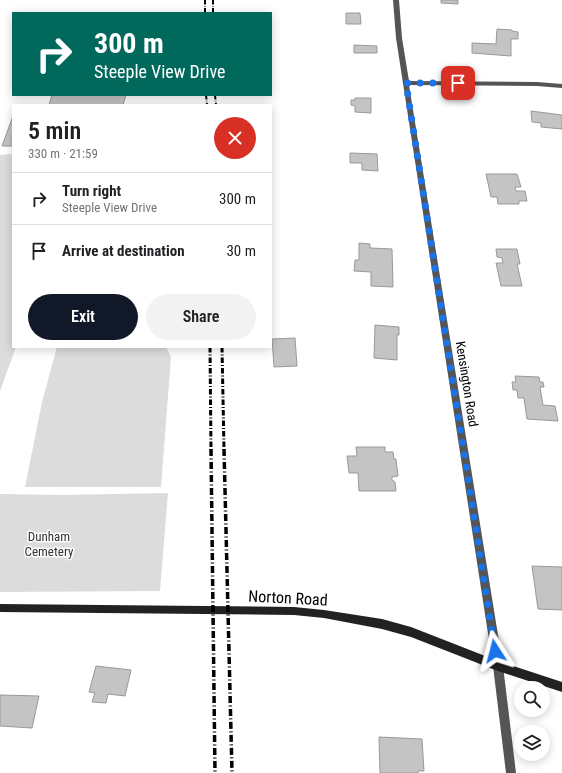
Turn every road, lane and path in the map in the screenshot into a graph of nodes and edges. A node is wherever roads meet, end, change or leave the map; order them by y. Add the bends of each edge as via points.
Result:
1 (396, 0) edge
2 (406, 83) junction
3 (562, 86) edge
4 (0, 608) edge
5 (498, 666) junction
6 (562, 687) edge
7 (511, 773) edge

1 - 2 street, Kensington Road
2 - 3 street
2 - 5 street, Kensington Road
4 - 5 main road, Norton Road via 294,611 354,618 393,627
5 - 6 main road, Norton Road
5 - 7 street, Kensington Road

